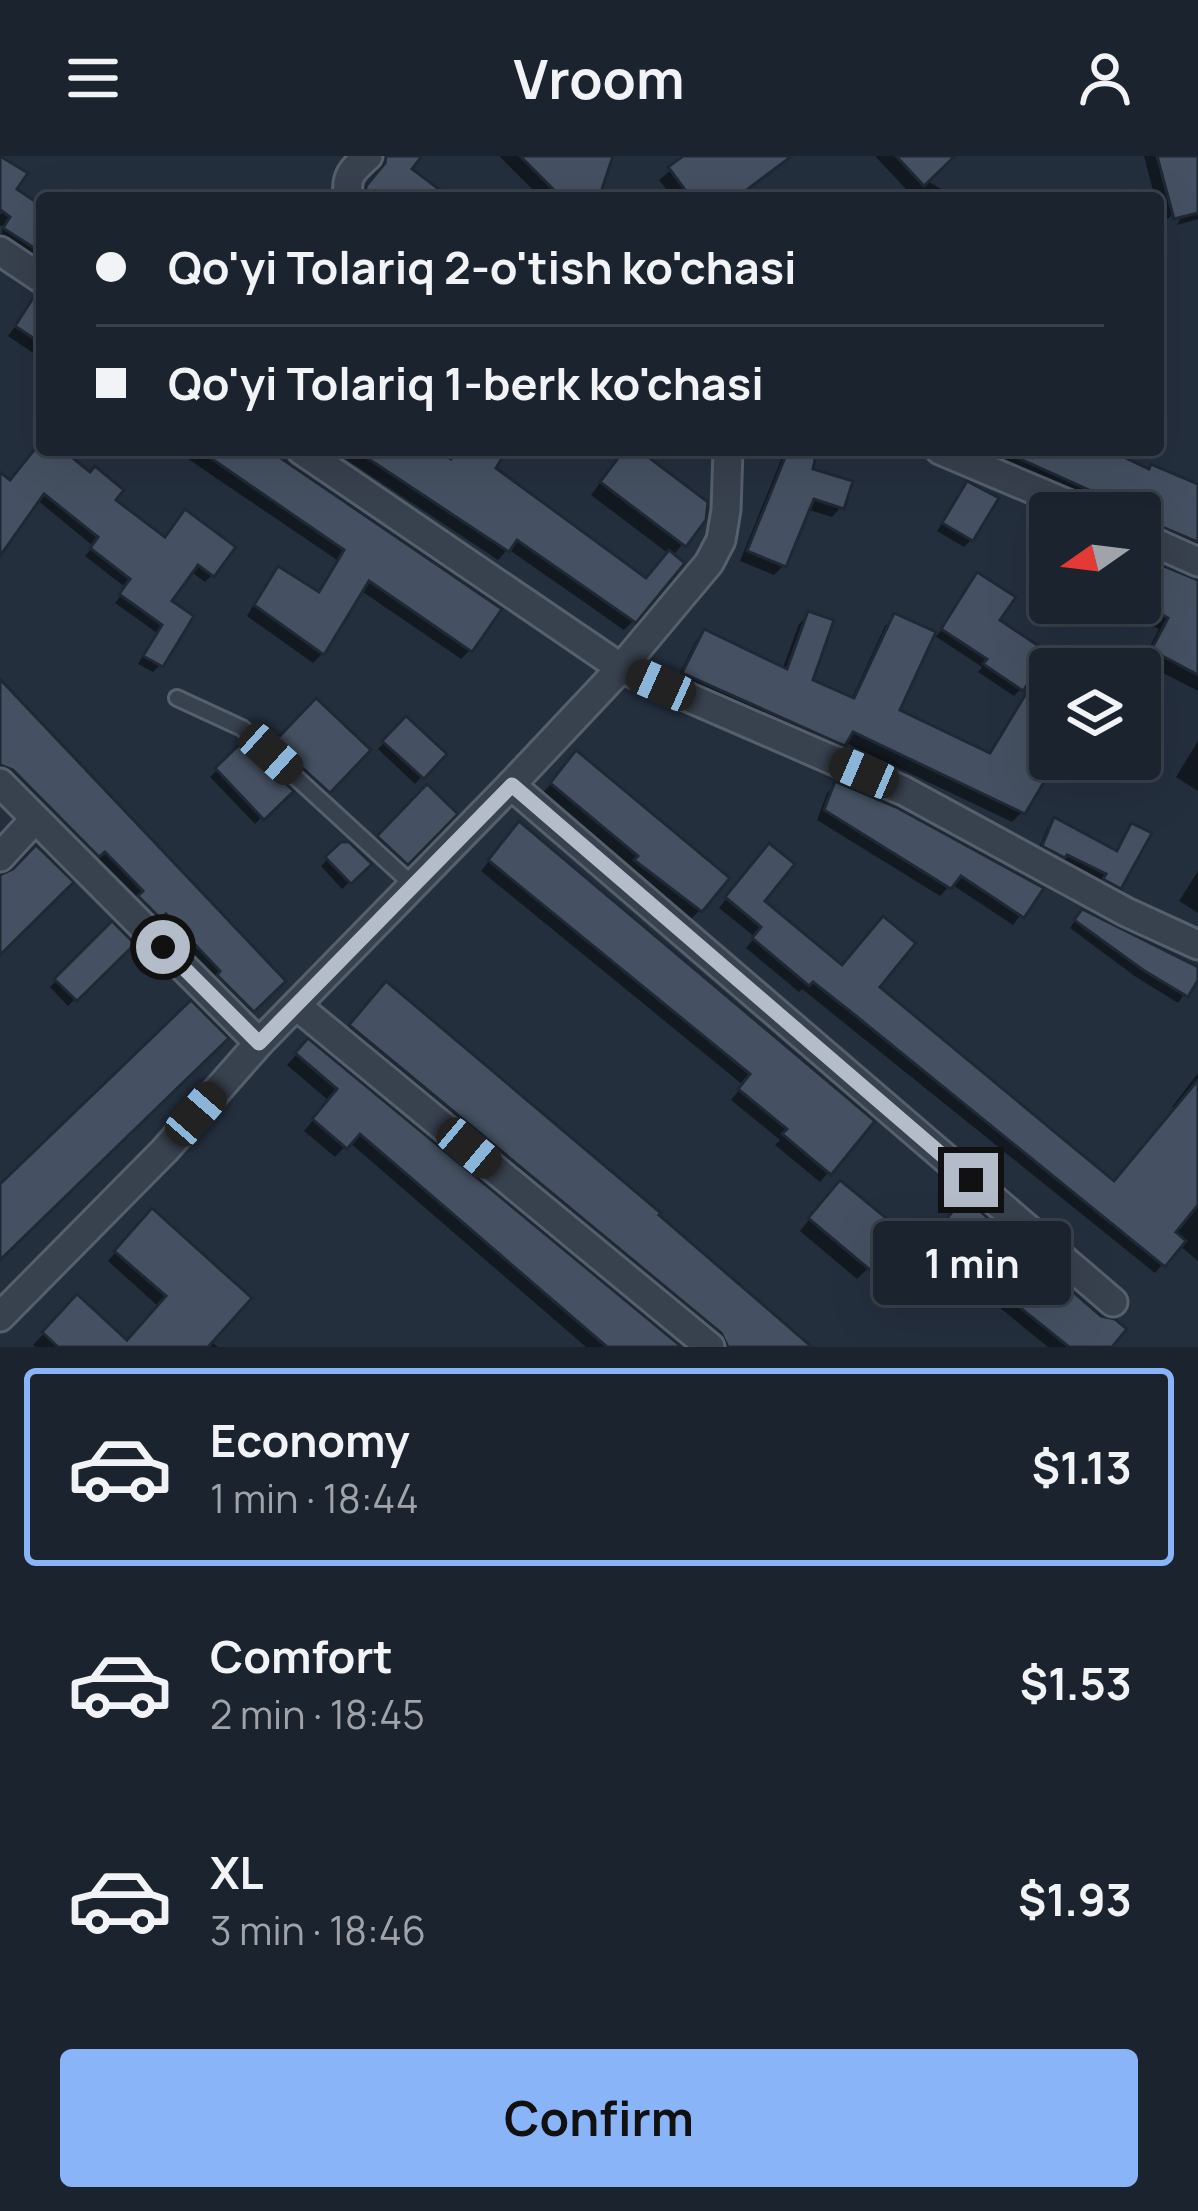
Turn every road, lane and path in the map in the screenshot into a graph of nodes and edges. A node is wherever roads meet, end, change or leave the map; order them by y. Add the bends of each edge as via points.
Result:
1 (368, 156) edge
2 (348, 192) edge
3 (0, 251) edge
4 (36, 275) edge
5 (310, 456) edge
6 (728, 456) edge
7 (954, 456) edge
8 (1039, 492) edge
9 (1161, 545) edge
10 (1198, 562) edge
11 (621, 668) junction
12 (177, 698) dead end
13 (0, 783) edge
14 (512, 785) junction
15 (35, 820) junction
16 (0, 857) edge
17 (413, 886) junction
18 (1198, 945) edge
19 (297, 1006) junction
20 (259, 1043) junction
21 (1113, 1302) dead end
22 (0, 1318) edge
23 (710, 1347) edge

1 - 2 street via 350,172
3 - 4 street
5 - 11 street
6 - 11 street via 721,540
7 - 8 street
9 - 10 street
11 - 14 street
11 - 18 street via 904,791
12 - 17 lane via 242,728
13 - 15 street
14 - 17 street
14 - 21 street
15 - 16 street
15 - 20 street
17 - 19 street
19 - 20 street
19 - 23 street
20 - 22 street

